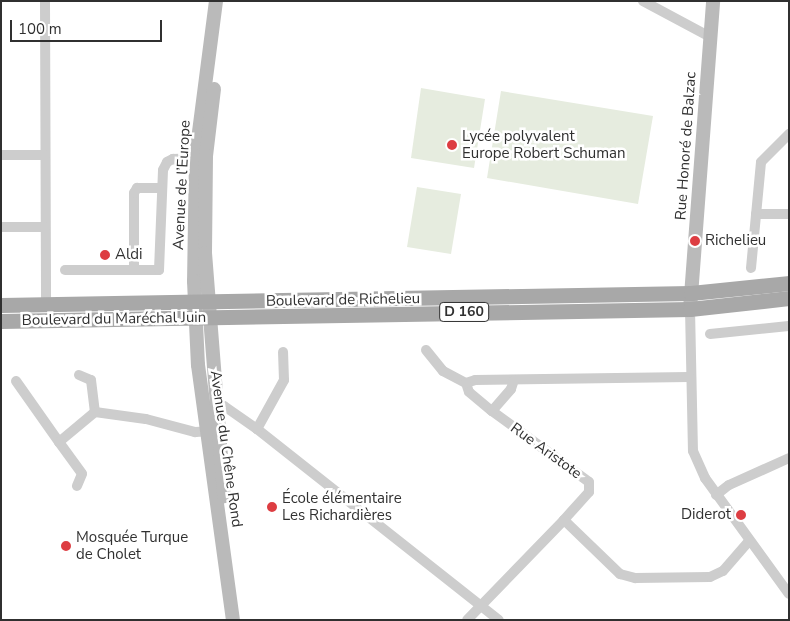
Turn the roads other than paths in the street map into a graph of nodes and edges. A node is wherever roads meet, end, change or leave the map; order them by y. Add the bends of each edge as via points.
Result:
1 (45, 1) edge
2 (216, 1) edge
3 (225, 1) edge
4 (643, 1) edge
5 (713, 1) edge
6 (710, 37) junction
7 (789, 134) edge
8 (1, 155) edge
9 (45, 155) junction
10 (196, 161) junction
11 (205, 183) junction
12 (162, 188) junction
13 (756, 214) junction
14 (789, 214) edge
15 (1, 227) edge
16 (45, 227) junction
17 (751, 268) dead end
18 (65, 270) dead end
19 (134, 270) junction
20 (789, 283) edge
21 (691, 293) junction
22 (789, 298) edge
23 (174, 303) joint
24 (46, 305) junction
25 (1, 306) edge
26 (690, 309) junction
27 (203, 310) junction
28 (227, 319) joint
29 (1, 321) edge
30 (789, 326) edge
31 (710, 334) dead end
32 (426, 350) dead end
33 (283, 352) dead end
34 (79, 375) dead end
35 (689, 377) junction
36 (514, 380) junction
37 (16, 381) dead end
38 (466, 383) junction
39 (211, 408) junction
40 (492, 411) junction
41 (95, 412) junction
42 (257, 429) junction
43 (214, 431) junction
44 (59, 442) junction
45 (789, 458) edge
46 (77, 486) dead end
47 (716, 495) junction
48 (564, 520) junction
49 (749, 541) junction
50 (789, 594) edge
51 (481, 606) junction
52 (232, 620) edge
53 (467, 620) edge
54 (499, 620) edge

1 - 9 street
2 - 10 main road, Avenue de l’Europe
3 - 11 main road, Avenue de l’Europe
4 - 6 street
5 - 6 main road, Rue Honoré de Balzac
6 - 21 main road, Rue Honoré de Balzac
7 - 13 street via 761,162
8 - 9 street
9 - 16 street
10 - 11 street via 200,156 201,176
10 - 12 street via 173,159 167,162
10 - 27 main road, Avenue de l’Europe
11 - 27 main road, Avenue de l’Europe via 208,282
12 - 19 street via 137,188 134,193
12 - 19 street via 162,266 159,270
13 - 14 street
13 - 17 street
15 - 16 street
16 - 24 street
18 - 19 street
20 - 21 main road, Boulevard de Richelieu / D 160
21 - 26 main road
21 - 27 main road, Boulevard de Richelieu / D 160
22 - 26 main road, Boulevard de Richelieu / D 160
23 - 24 main road, Boulevard du Maréchal Juin / D 160
23 - 27 main road, Boulevard de Richelieu / D 160
24 - 25 main road, Boulevard du Maréchal Juin / D 160
26 - 28 main road, Boulevard de Richelieu / D 160
26 - 35 street
27 - 28 main road, Boulevard du Maréchal Juin / D 160
27 - 29 main road, Boulevard du Maréchal Juin / D 160
27 - 39 main road, Avenue du Chêne Rond
30 - 31 street
32 - 38 street, Rue Aristote via 442,372
33 - 42 street via 284,380
34 - 41 street via 91,380
35 - 36 street
35 - 47 street via 692,451
36 - 38 street
36 - 40 street via 511,389
37 - 44 street
38 - 40 street, Rue Aristote via 469,392
39 - 42 street via 224,406
39 - 43 main road, Avenue du Chêne Rond
40 - 48 street, Rue Aristote via 589,482 589,492
41 - 43 street via 146,419 186,430
41 - 44 street
42 - 51 street
43 - 52 main road, Avenue du Chêne Rond
44 - 46 street via 82,474
45 - 47 street via 729,485
47 - 49 street
48 - 49 street via 620,574 635,578 710,577 723,571
48 - 51 street, Rue Aristote
49 - 50 street
51 - 53 street, Rue Aristote
51 - 54 street

